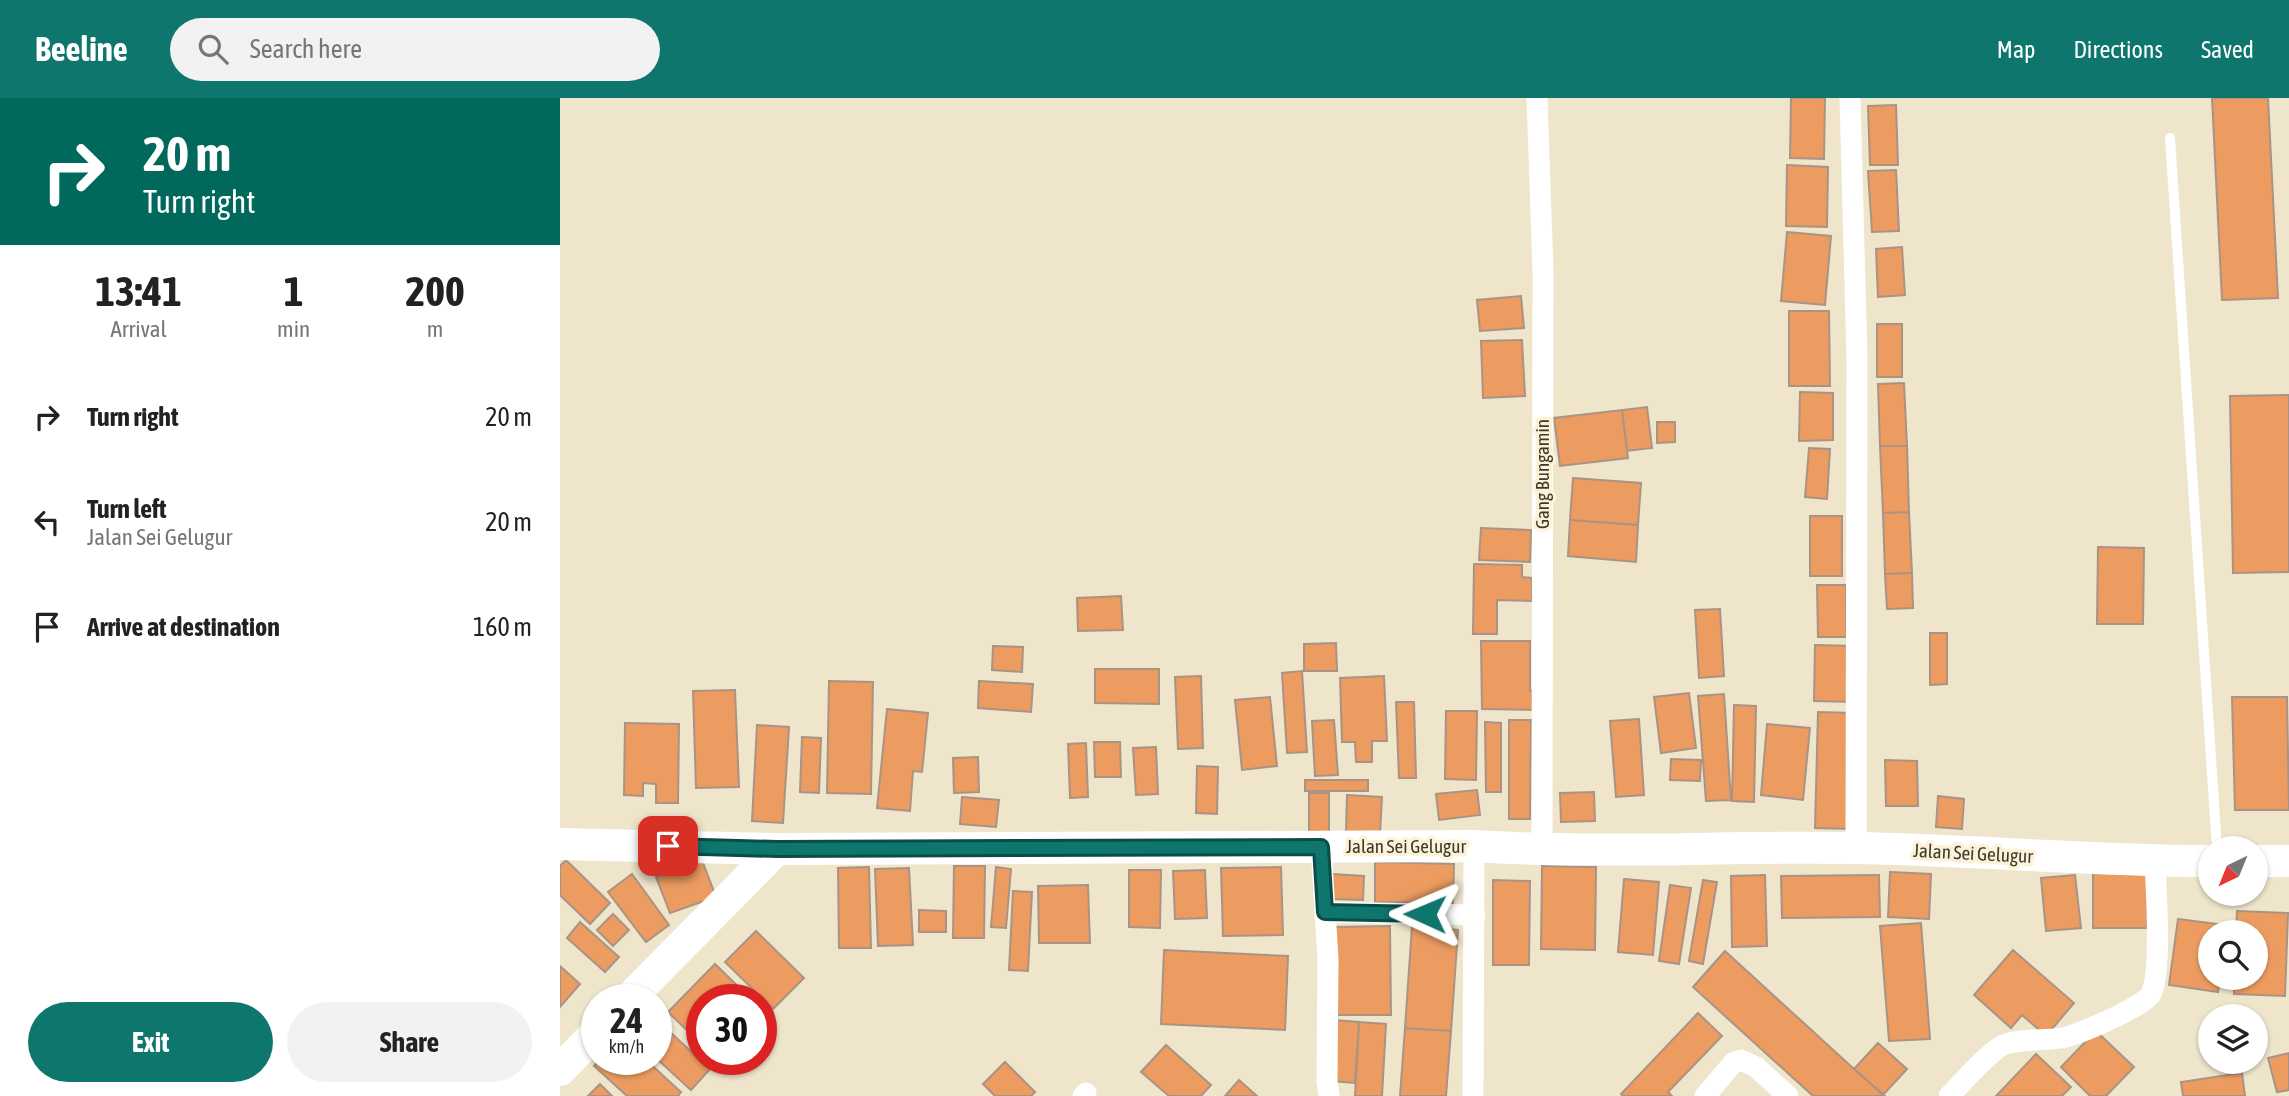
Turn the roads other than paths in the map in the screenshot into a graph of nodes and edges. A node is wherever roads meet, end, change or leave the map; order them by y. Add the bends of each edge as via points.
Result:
1 (1538, 98) edge
2 (1850, 98) edge
3 (2170, 138) dead end
4 (2216, 836) edge
5 (560, 844) edge
6 (1474, 846) junction
7 (1321, 847) junction
8 (1856, 848) junction
9 (777, 849) junction
10 (1542, 850) junction
11 (2155, 861) junction
12 (2198, 861) edge
13 (2268, 861) edge
14 (2289, 861) edge
15 (1325, 912) junction
16 (1475, 915) junction
17 (644, 984) edge
18 (581, 1048) edge
19 (560, 1070) edge
20 (1329, 1096) edge
21 (1474, 1096) edge
22 (1705, 1096) edge
23 (1788, 1096) edge
24 (1949, 1096) edge

1 - 10 street, Gang Bungamin via 1543,271
2 - 8 street via 1857,359
3 - 4 lane
5 - 9 main road, Jalan Sei Gelugur
6 - 7 main road, Jalan Sei Gelugur
6 - 10 main road, Jalan Sei Gelugur
6 - 16 street
7 - 9 main road, Jalan Sei Gelugur
7 - 15 street
8 - 10 main road, Jalan Sei Gelugur
8 - 11 main road, Jalan Sei Gelugur
9 - 17 main road
11 - 12 main road, Jalan Sei Gelugur
11 - 24 street via 2154,975 2151,994 2143,1004 2064,1038 2001,1046
13 - 14 main road
15 - 16 street
15 - 20 street
16 - 21 street
18 - 19 main road
22 - 23 street via 1734,1062 1741,1060 1756,1067

